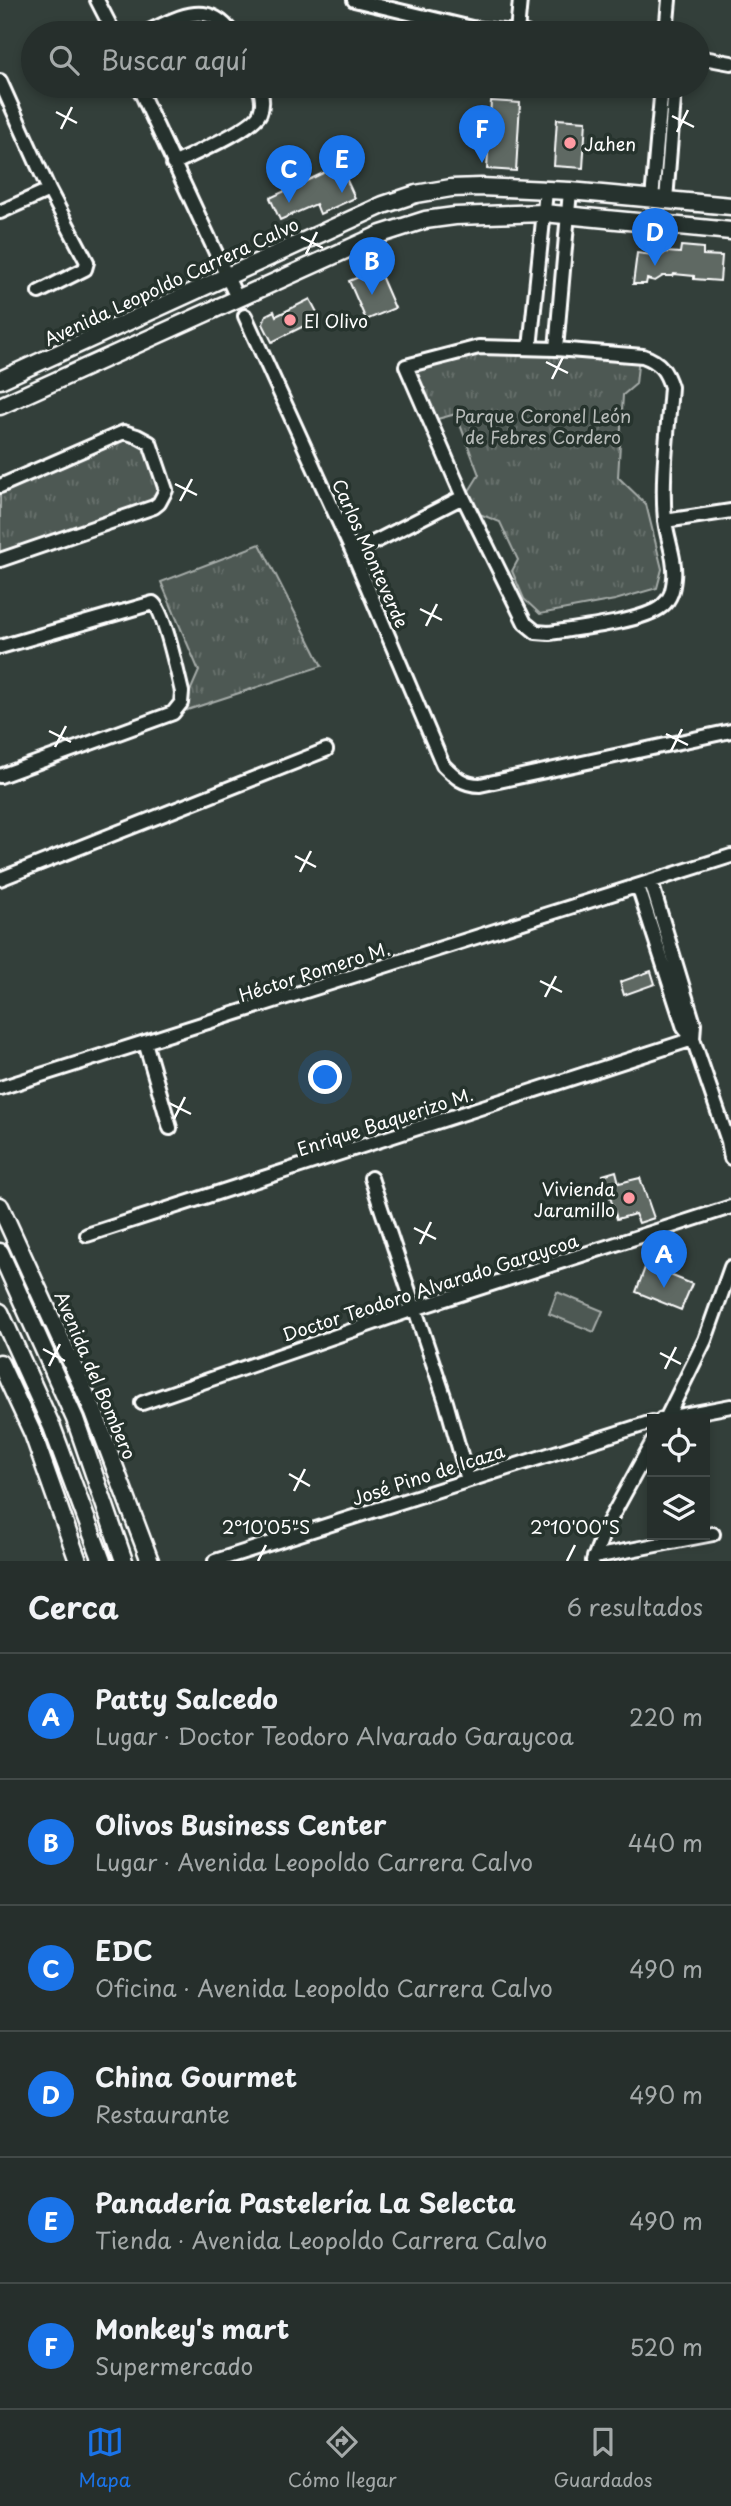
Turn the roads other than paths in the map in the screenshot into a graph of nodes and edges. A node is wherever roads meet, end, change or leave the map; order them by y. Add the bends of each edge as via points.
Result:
1 (97, 0) edge
2 (520, 0) edge
3 (669, 0) edge
4 (360, 1) edge
5 (108, 21) edge
6 (169, 21) edge
7 (226, 21) edge
8 (443, 21) edge
9 (521, 21) edge
10 (667, 21) edge
11 (710, 59) edge
12 (731, 62) edge
13 (0, 81) edge
14 (143, 98) edge
15 (262, 98) edge
16 (662, 98) edge
17 (673, 98) edge
18 (173, 164) junction
19 (49, 190) junction
20 (546, 191) junction
21 (570, 191) junction
22 (659, 199) junction
23 (731, 206) edge
24 (0, 212) edge
25 (544, 213) junction
26 (568, 215) junction
27 (731, 231) edge
28 (228, 276) junction
29 (39, 292) dead end
30 (237, 298) junction
31 (245, 316) dead end
32 (530, 348) junction
33 (556, 349) junction
34 (0, 380) edge
35 (0, 406) edge
36 (0, 486) edge
37 (463, 498) junction
38 (731, 511) edge
39 (665, 521) junction
40 (353, 553) junction
41 (0, 560) edge
42 (0, 646) edge
43 (731, 731) edge
44 (326, 750) dead end
45 (0, 776) edge
46 (731, 856) edge
47 (0, 879) edge
48 (652, 882) junction
49 (638, 886) junction
50 (693, 1039) junction
51 (145, 1042) junction
52 (0, 1088) edge
53 (170, 1128) dead end
54 (731, 1158) edge
55 (371, 1178) dead end
56 (0, 1206) edge
57 (731, 1207) edge
58 (87, 1235) dead end
59 (0, 1252) edge
60 (731, 1267) edge
61 (414, 1309) junction
62 (0, 1312) edge
63 (0, 1363) edge
64 (6, 1386) edge
65 (142, 1403) dead end
66 (731, 1406) edge
67 (668, 1414) edge
68 (690, 1414) edge
69 (647, 1424) edge
70 (647, 1452) edge
71 (468, 1480) junction
72 (713, 1534) dead end
73 (594, 1559) edge
74 (78, 1561) edge
75 (102, 1561) edge
76 (124, 1561) edge
77 (150, 1561) edge
78 (215, 1561) edge

1 - 5 street
2 - 9 street
3 - 10 street
4 - 8 street
6 - 7 street via 198,7 212,9
11 - 12 street
13 - 19 street
14 - 18 street
15 - 18 street via 260,113 249,126
16 - 22 street
17 - 22 street
18 - 28 street
19 - 24 street
19 - 29 street via 88,262 85,269
20 - 21 main road, Avenida Leopoldo Carrera Calvo
20 - 25 street
20 - 28 main road, Avenida Leopoldo Carrera Calvo via 481,187 416,194
21 - 22 main road, Avenida Leopoldo Carrera Calvo
21 - 26 street
22 - 23 main road, Avenida Leopoldo Carrera Calvo
25 - 26 main road
25 - 30 main road via 425,220 381,234
25 - 32 street
26 - 27 main road
26 - 33 street
28 - 30 street
28 - 34 main road, Avenida Leopoldo Carrera Calvo
30 - 35 main road
31 - 40 street, Carlos Monteverde
32 - 33 street
32 - 37 street via 480,348 406,366
33 - 39 street via 643,356 666,372 671,387
36 - 41 street via 124,432 150,443 166,490 154,507
37 - 39 street via 525,623 536,632 549,634 645,616 660,608 673,589 675,574
37 - 40 street
38 - 39 street
40 - 43 street, Carlos Monteverde via 443,765 468,785
42 - 45 street via 153,603 158,606 182,692 173,713
44 - 47 street
46 - 48 street
48 - 49 street, Héctor Romero M.
48 - 50 street via 694,1024
49 - 50 street via 684,1028
49 - 51 street, Héctor Romero M.
50 - 54 street
50 - 58 street, Enrique Baquerizo M.
51 - 52 street, Héctor Romero M.
51 - 53 street
55 - 61 street
56 - 77 main road, Avenida del Bombero via 94,1412
57 - 61 street, Doctor Teodoro Alvarado Garaycoa
59 - 76 main road, Avenida del Bombero via 75,1419
60 - 67 street via 705,1340
61 - 65 street, Doctor Teodoro Alvarado Garaycoa
61 - 71 street
62 - 75 main road via 52,1427
63 - 64 main road
64 - 74 main road via 33,1434
66 - 68 street
69 - 71 street, José Pino de Icaza
70 - 73 street
71 - 78 street, José Pino de Icaza
72 - 73 street

